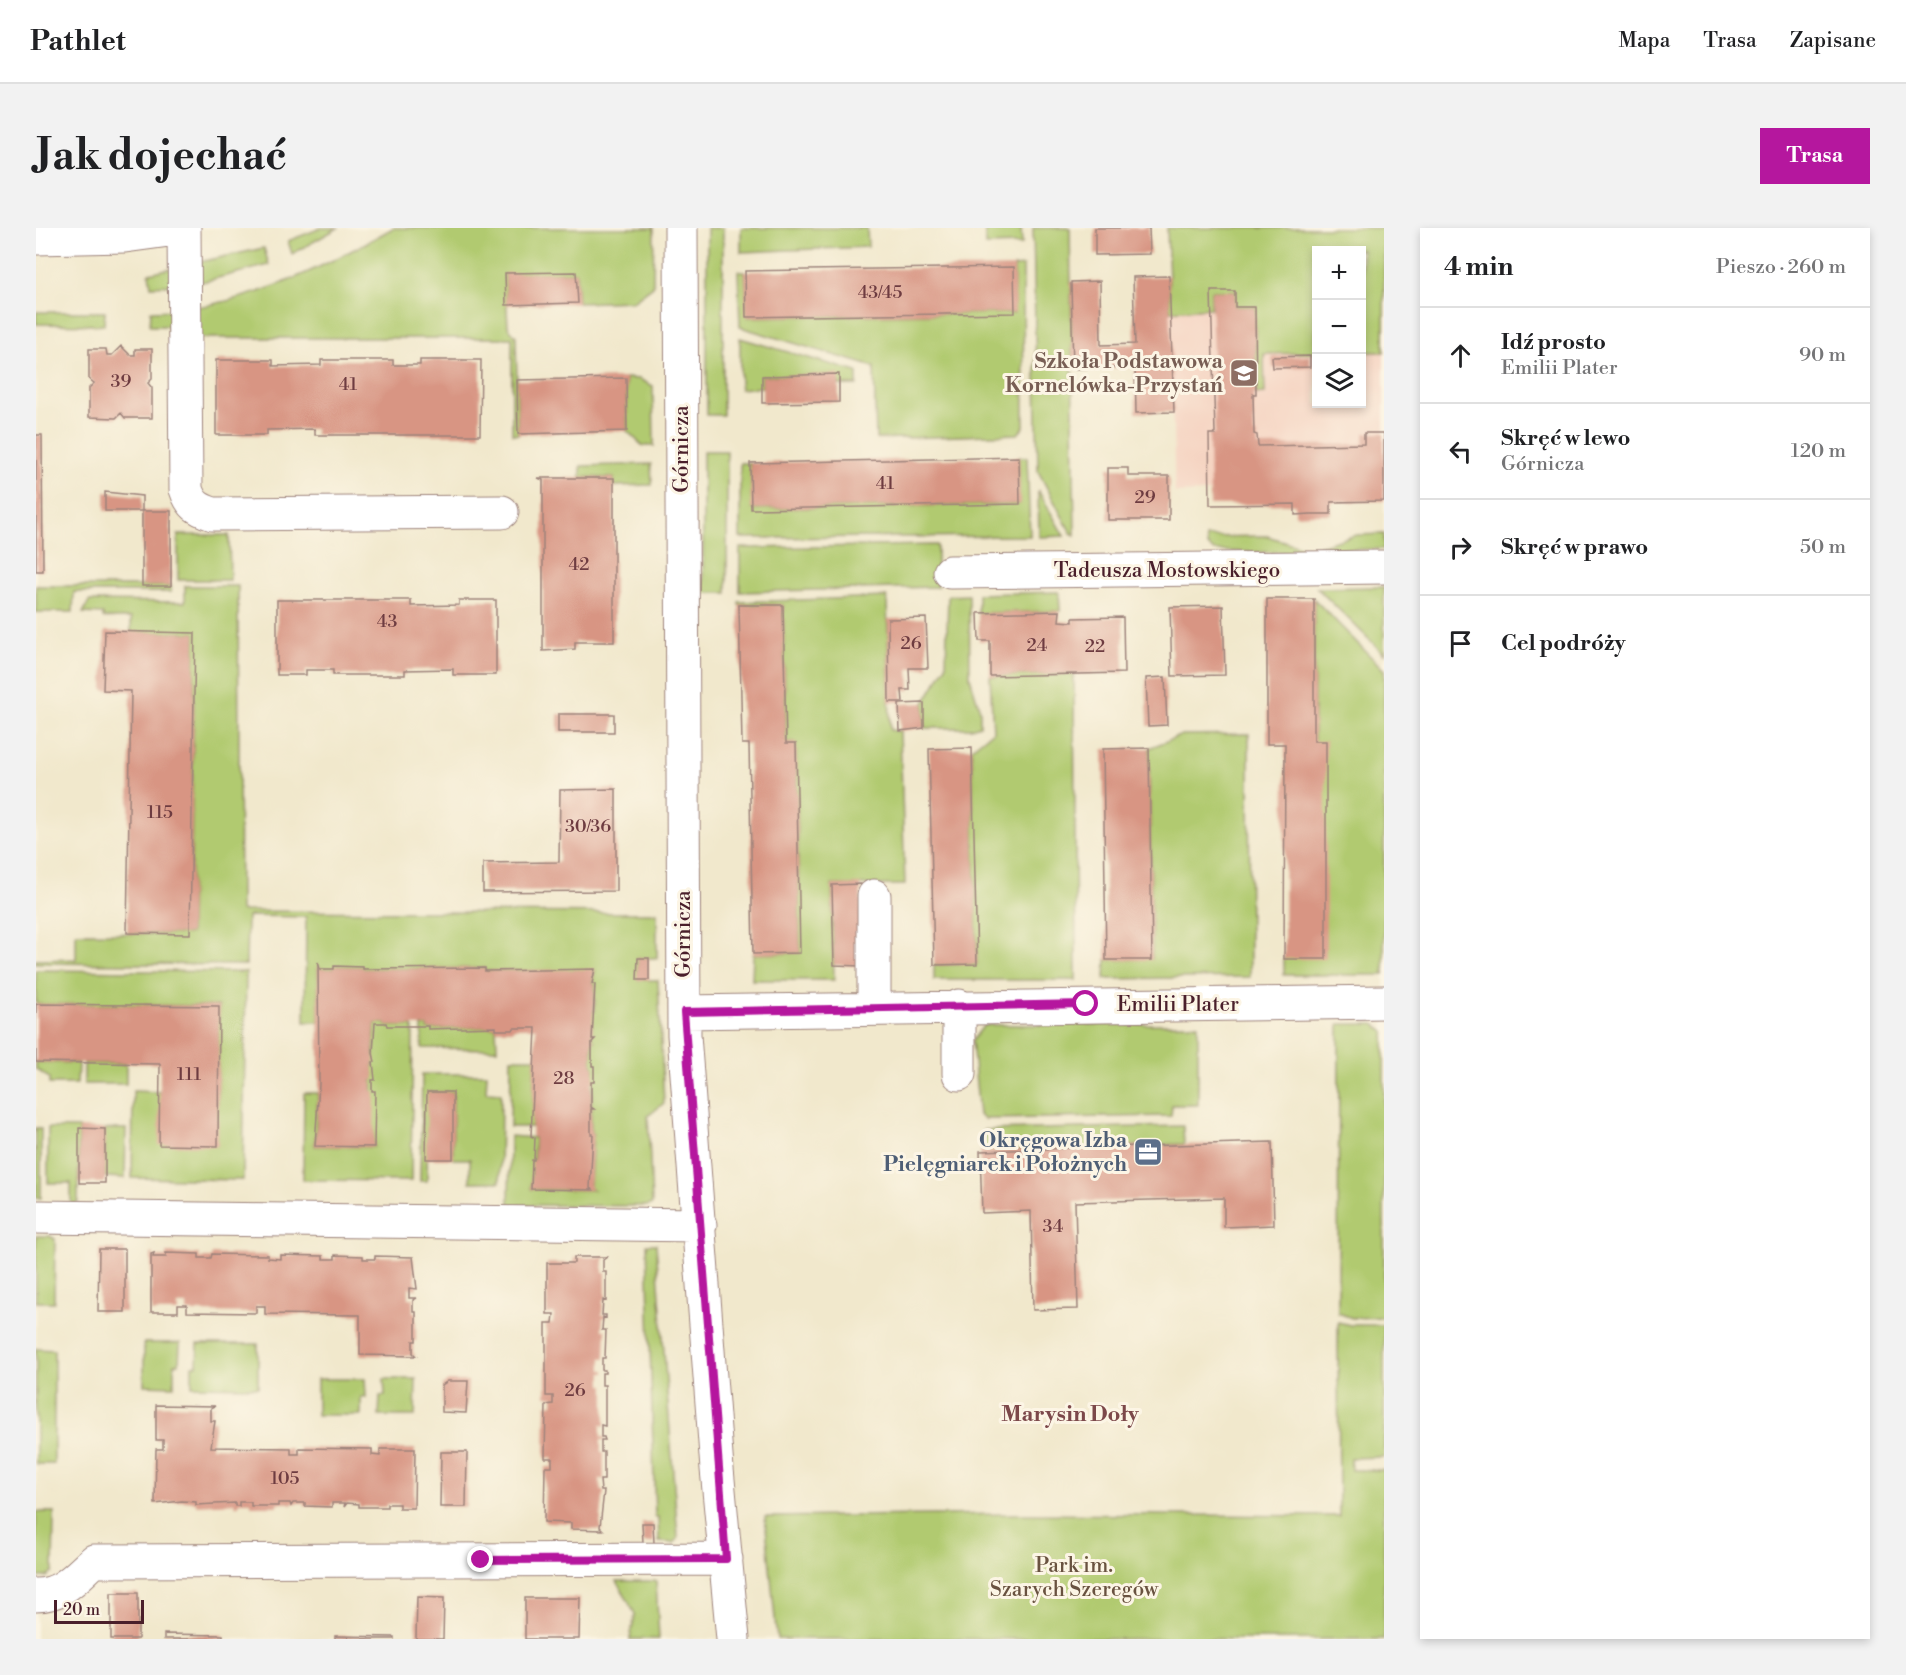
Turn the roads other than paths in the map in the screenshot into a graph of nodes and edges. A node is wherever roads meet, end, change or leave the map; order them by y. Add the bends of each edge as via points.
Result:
1 (184, 228) edge
2 (681, 228) edge
3 (36, 238) edge
4 (502, 512) dead end
5 (1384, 567) edge
6 (950, 572) dead end
7 (874, 896) dead end
8 (1384, 1002) edge
9 (959, 1006) junction
10 (874, 1008) junction
11 (684, 1012) junction
12 (958, 1074) dead end
13 (36, 1217) edge
14 (700, 1225) junction
15 (726, 1559) junction
16 (36, 1595) edge
17 (733, 1639) edge

1 - 3 street via 125,236
1 - 4 street via 189,501 213,514
2 - 11 street, Górnicza
5 - 6 street, Tadeusza Mostowskiego
7 - 10 street
8 - 9 street, Emilii Plater
9 - 10 street, Emilii Plater
9 - 12 street
10 - 11 street, Emilii Plater
11 - 14 street, Górnicza
13 - 14 street
14 - 15 street, Górnicza
15 - 16 street via 94,1561 55,1593
15 - 17 street, Górnicza

